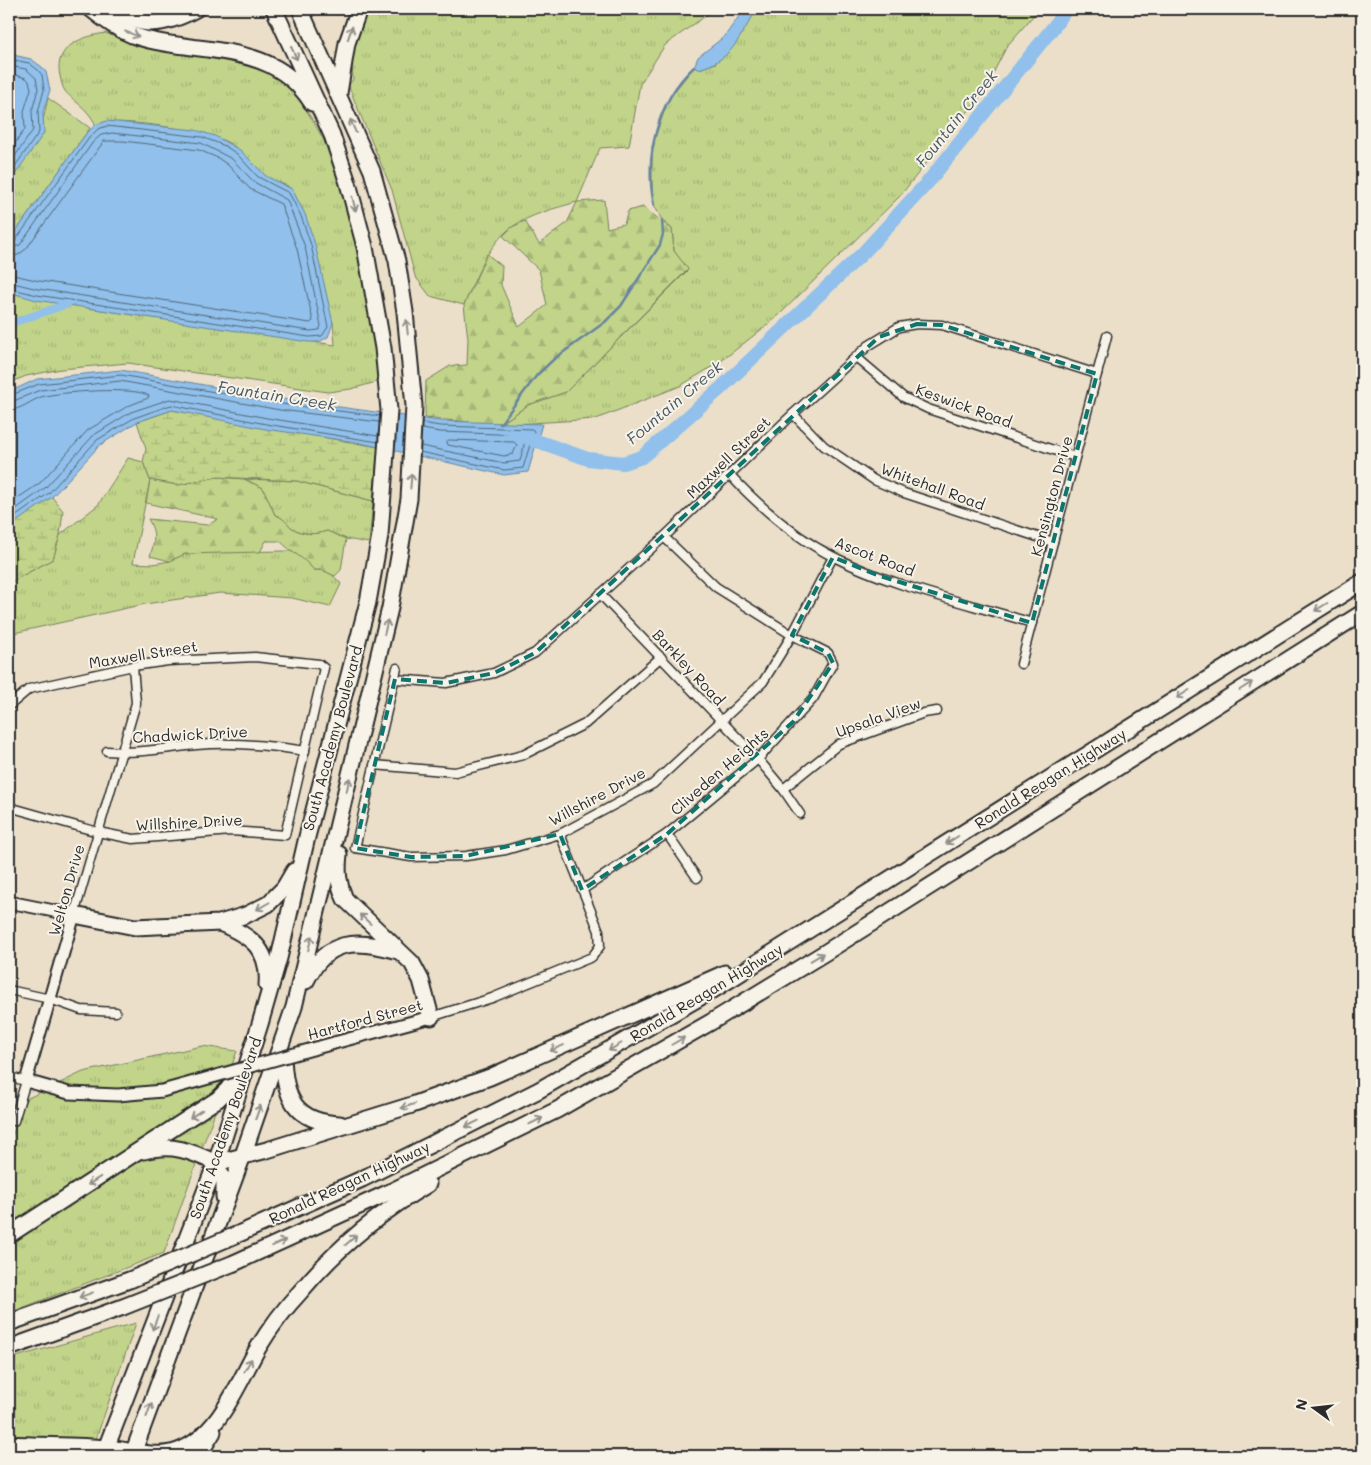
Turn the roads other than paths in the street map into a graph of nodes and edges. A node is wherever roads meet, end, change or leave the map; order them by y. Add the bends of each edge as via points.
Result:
1 (91, 9) edge
2 (109, 9) edge
3 (196, 9) edge
4 (274, 9) edge
5 (300, 9) edge
6 (359, 9) edge
7 (338, 93) junction
8 (332, 135) junction
9 (1107, 336) dead end
10 (856, 357) junction
11 (1097, 374) junction
12 (793, 414) junction
13 (1075, 457) junction
14 (730, 476) junction
15 (664, 538) junction
16 (1053, 542) junction
17 (833, 557) junction
18 (1362, 582) edge
19 (600, 594) junction
20 (1362, 613) edge
21 (1032, 623) junction
22 (792, 636) junction
23 (661, 656) junction
24 (1021, 664) dead end
25 (133, 666) junction
26 (398, 668) dead end
27 (395, 679) junction
28 (9, 706) edge
29 (937, 711) dead end
30 (721, 722) junction
31 (305, 750) junction
32 (107, 751) dead end
33 (122, 751) junction
34 (758, 759) junction
35 (374, 765) junction
36 (784, 789) junction
37 (343, 805) junction
38 (9, 807) edge
39 (800, 814) dead end
40 (98, 832) junction
41 (560, 834) junction
42 (667, 834) junction
43 (307, 837) junction
44 (697, 878) dead end
45 (582, 890) junction
46 (9, 902) edge
47 (74, 915) junction
48 (220, 923) junction
49 (402, 952) junction
50 (761, 958) junction
51 (9, 990) edge
52 (50, 999) junction
53 (294, 1007) junction
54 (116, 1012) dead end
55 (431, 1018) junction
56 (260, 1024) junction
57 (283, 1045) junction
58 (250, 1052) junction
59 (9, 1077) edge
60 (26, 1081) junction
61 (14, 1121) dead end
62 (347, 1125) junction
63 (510, 1134) junction
64 (135, 1154) junction
65 (242, 1158) junction
66 (216, 1163) junction
67 (224, 1203) junction
68 (9, 1235) edge
69 (9, 1323) edge
70 (9, 1348) edge
71 (224, 1407) junction
72 (9, 1444) edge
73 (9, 1451) edge
74 (105, 1452) edge
75 (133, 1454) edge
76 (21, 1456) edge
77 (198, 1456) edge

1 -> 8 highway via 132,35 227,50 274,67 309,97
2 - 3 highway via 136,22 151,24 168,22
4 -> 8 highway, South Academy Boulevard
5 - 7 highway, South Academy Boulevard
7 -> 6 highway via 347,43
37 -> 7 highway, South Academy Boulevard via 390,608 405,529 414,406 397,261 372,171
8 -> 43 highway, South Academy Boulevard via 364,246 378,318 387,382 388,441 380,535 368,602
9 - 11 street, Kensington Drive
10 - 11 street, Maxwell Street via 899,327 930,324
10 - 12 street, Maxwell Street
10 - 13 street, Keswick Road via 903,397 928,409
11 - 13 street, Kensington Drive
12 - 14 street, Maxwell Street
12 - 16 street, Whitehall Road via 824,446 874,480
13 - 16 street, Kensington Drive
14 - 15 street, Maxwell Street
14 - 17 street, Ascot Road via 754,501 796,535
15 - 19 street, Maxwell Street
15 - 22 street via 716,587
16 - 21 street, Kensington Drive
17 - 21 street, Ascot Road via 877,575
17 - 22 street, Willshire Drive
18 -> 50 highway, Ronald Reagan Highway
19 - 23 street, Barkley Road
19 - 27 street, Maxwell Street via 535,653 494,673 446,683
63 -> 20 highway, Ronald Reagan Highway via 558,1110 752,997
21 - 24 street, Kensington Drive
22 - 30 street, Willshire Drive via 763,682
22 - 34 street, Cliveden Heights via 828,653 833,663 813,699
23 - 30 street, Barkley Road
23 - 35 street via 585,724 523,755 455,772
25 - 28 street, Maxwell Street via 29,689
25 - 31 street, Maxwell Street via 254,657 319,664 324,668
25 - 33 street, Welton Drive via 136,703
26 - 27 street
27 - 35 street
29 - 36 street, Upsala View via 839,744
30 - 34 street, Barkley Road
30 - 41 street, Willshire Drive via 653,784
31 - 33 street, Chadwick Drive via 197,745 142,752
31 - 40 street, Willshire Drive via 285,835 231,831 134,839
32 - 33 street, Chadwick Drive
33 - 40 street, Welton Drive
34 - 36 street, Barkley Road
34 - 42 street, Cliveden Heights
35 - 41 street, Willshire Drive via 355,848 411,857 466,856 506,850
36 - 39 street, Barkley Road
49 -> 37 highway via 357,912 340,887 337,872
53 -> 37 highway, South Academy Boulevard
38 - 40 street, Willshire Drive
40 - 47 street, Welton Drive
41 - 45 street, Hartford Street
42 - 44 street
42 - 45 street, Cliveden Heights
43 -> 48 highway via 296,867 268,904
43 - 56 highway, South Academy Boulevard
45 - 55 street, Hartford Street via 599,931 600,946 592,958 492,998
46 - 47 street
47 - 48 highway via 135,927
47 - 52 street, Welton Drive
48 - 56 highway via 244,933 263,955 267,977
49 - 53 highway via 360,942 336,948 318,960
49 - 55 highway via 421,980
50 -> 62 highway via 490,1077
50 -> 69 highway, Ronald Reagan Highway, bridge via 718,987 539,1090 362,1179 132,1278
51 - 52 street
52 - 54 street via 81,1010
52 - 60 street, Welton Drive
53 - 57 highway, South Academy Boulevard
55 - 60 street, Hartford Street, bridge via 162,1090 118,1095 69,1093
56 - 58 highway, South Academy Boulevard
57 - 62 highway via 283,1080 296,1108 323,1123
65 -> 57 highway, South Academy Boulevard
58 -> 64 highway via 228,1089 218,1099
58 - 66 highway, South Academy Boulevard
59 - 60 street, Hartford Street
60 - 61 street, Welton Drive
62 - 65 highway
70 -> 63 highway, Ronald Reagan Highway, bridge via 123,1308 234,1263
71 -> 63 highway via 259,1346 282,1314 332,1258 387,1210
64 - 66 highway via 158,1147 177,1148
64 -> 68 highway
65 - 66 highway
65 - 67 highway, South Academy Boulevard
66 - 67 highway via 224,1181
66 -> 74 highway, South Academy Boulevard
75 -> 67 highway, South Academy Boulevard
71 - 75 highway via 209,1429 188,1446 168,1453
71 - 77 highway
72 - 74 highway
73 - 76 highway
74 - 75 highway

